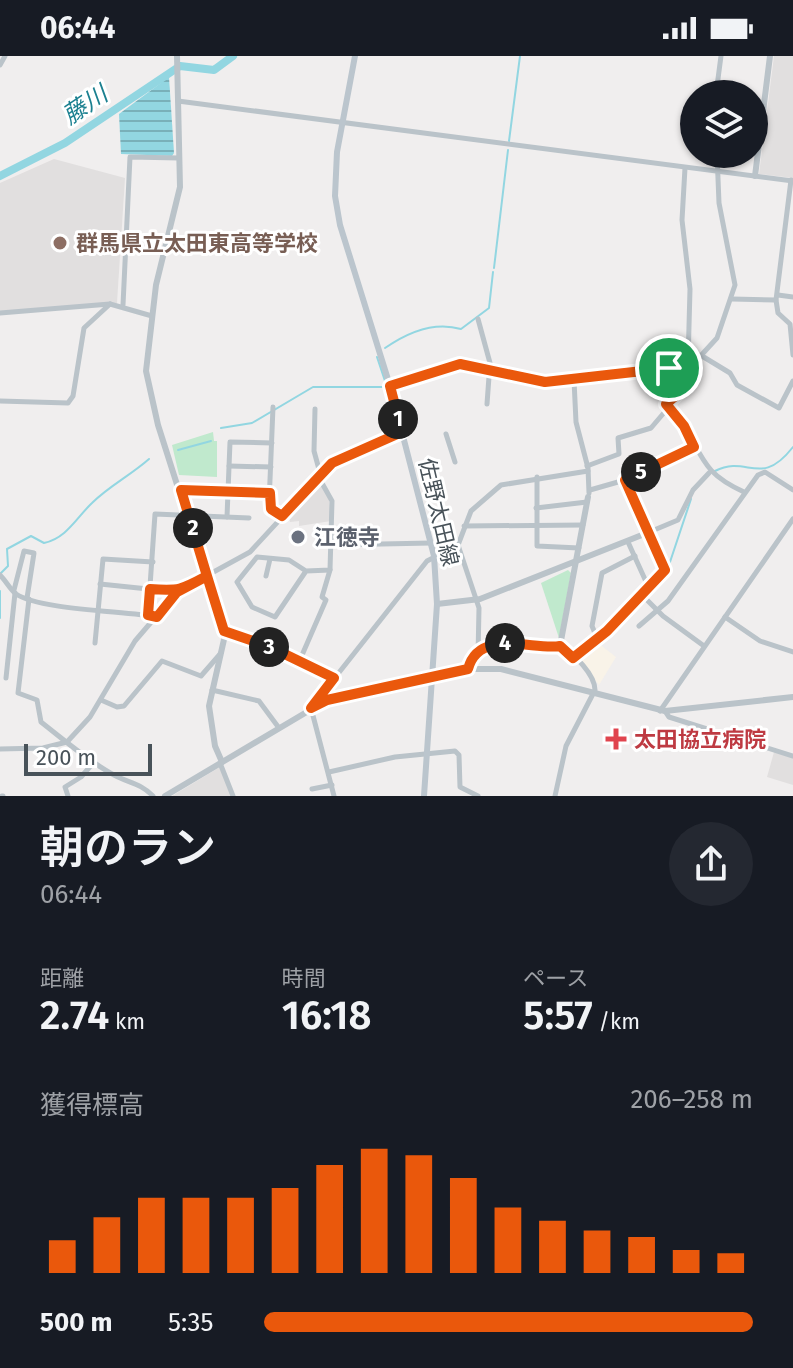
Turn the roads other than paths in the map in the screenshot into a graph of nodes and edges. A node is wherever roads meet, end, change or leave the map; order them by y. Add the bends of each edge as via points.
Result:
1 (5, 56) edge
2 (355, 56) edge
3 (721, 56) edge
4 (770, 56) edge
5 (176, 63) edge
6 (0, 65) edge
7 (718, 80) edge
8 (177, 101) junction
9 (342, 125) junction
10 (179, 158) junction
11 (680, 167) edge
12 (685, 168) joint
13 (719, 168) edge
14 (719, 172) junction
15 (755, 176) junction
16 (792, 181) edge
17 (793, 297) edge
18 (777, 298) junction
19 (732, 299) junction
20 (110, 304) junction
21 (123, 305) junction
22 (0, 313) edge
23 (152, 316) junction
24 (478, 319) dead end
25 (793, 355) edge
26 (702, 356) junction
27 (688, 363) junction
28 (669, 368) junction
29 (491, 370) junction
30 (574, 380) junction
31 (793, 381) edge
32 (390, 386) junction
33 (0, 401) edge
34 (487, 404) dead end
35 (668, 408) junction
36 (315, 409) dead end
37 (273, 410) dead end
38 (402, 432) junction
39 (446, 434) dead end
40 (272, 443) junction
41 (694, 447) junction
42 (455, 462) dead end
43 (229, 466) junction
44 (271, 467) junction
45 (587, 469) junction
46 (709, 472) junction
47 (319, 474) junction
48 (537, 477) junction
49 (625, 480) junction
50 (181, 490) junction
51 (793, 490) edge
52 (228, 491) junction
53 (744, 492) junction
54 (270, 493) junction
55 (588, 496) junction
56 (536, 508) junction
57 (189, 515) junction
58 (282, 516) junction
59 (227, 517) junction
60 (249, 518) dead end
61 (793, 519) edge
62 (536, 525) junction
63 (583, 525) junction
64 (464, 526) junction
65 (647, 533) junction
66 (628, 542) junction
67 (431, 543) junction
68 (332, 545) junction
69 (458, 545) junction
70 (579, 548) junction
71 (250, 552) junction
72 (434, 556) junction
73 (635, 556) junction
74 (256, 559) junction
75 (270, 559) junction
76 (153, 562) junction
77 (576, 564) junction
78 (330, 570) junction
79 (306, 571) junction
80 (0, 575) edge
81 (207, 576) junction
82 (266, 576) dead end
83 (100, 584) junction
84 (648, 586) junction
85 (150, 589) junction
86 (14, 592) junction
87 (177, 592) junction
88 (640, 593) junction
89 (28, 598) junction
90 (476, 600) junction
91 (437, 604) junction
92 (98, 610) junction
93 (656, 611) junction
94 (148, 615) junction
95 (157, 617) junction
96 (725, 617) junction
97 (639, 626) dead end
98 (224, 631) junction
99 (597, 638) junction
100 (95, 643) dead end
101 (560, 646) junction
102 (704, 646) junction
103 (222, 652) junction
104 (793, 652) edge
105 (478, 656) junction
106 (573, 658) junction
107 (299, 662) junction
108 (468, 669) junction
109 (433, 676) junction
110 (6, 678) dead end
111 (334, 678) junction
112 (212, 690) junction
113 (593, 692) junction
114 (793, 697) edge
115 (101, 700) junction
116 (311, 708) junction
117 (663, 711) junction
118 (279, 728) junction
119 (67, 742) junction
120 (0, 749) edge
121 (427, 753) junction
122 (793, 756) edge
123 (94, 762) junction
124 (221, 763) junction
125 (329, 772) junction
126 (332, 785) junction
127 (312, 789) dead end
128 (67, 796) edge
129 (153, 796) edge
130 (165, 796) edge
131 (233, 796) edge
132 (334, 796) edge
133 (424, 796) edge
134 (478, 796) edge
135 (555, 796) edge

1 - 6 street
2 - 9 main road, 佐野太田線
3 - 7 street
4 - 15 street
5 - 8 street
8 - 9 street
8 - 10 street
9 - 11 street
9 - 32 main road, 佐野太田線 via 337,210
10 - 21 street via 130,157
10 - 23 street via 180,187
12 - 14 street
12 - 27 street
13 - 14 street
14 - 15 street
14 - 19 street via 719,203 735,285
15 - 16 street
16 - 18 street
17 - 18 street
18 - 19 street
18 - 25 street via 778,313 790,324
19 - 26 street via 717,338
20 - 21 street
20 - 22 street
20 - 33 street via 84,328 68,403
21 - 23 street
23 - 50 street via 148,380
24 - 29 street
26 - 27 street
26 - 31 street via 730,373 737,385 779,408
27 - 28 street
28 - 30 street
28 - 35 street via 681,391 666,404
29 - 30 street via 534,382
29 - 32 street via 460,364
29 - 34 street
30 - 45 street via 576,422
32 - 38 main road, 佐野太田線
35 - 41 street
35 - 45 street via 651,428 618,438 619,454
36 - 47 street
37 - 40 street
38 - 47 street
38 - 67 main road, 佐野太田線
39 - 42 street
40 - 43 street via 230,442
40 - 44 street
41 - 46 street
41 - 49 street
43 - 44 street
43 - 52 street
44 - 54 street
45 - 48 street
45 - 55 street
46 - 53 street
46 - 65 street via 678,520
47 - 58 street
47 - 68 street via 332,501
48 - 56 street
48 - 64 street via 493,488
49 - 55 street
49 - 65 street
50 - 52 street
50 - 57 street
51 - 53 street via 765,472
52 - 54 street
52 - 59 street
53 - 93 street
54 - 58 street via 271,509
55 - 56 street
55 - 63 street
56 - 62 street
57 - 59 street
57 - 76 street via 155,514
57 - 81 street
58 - 71 street
59 - 60 street
61 - 96 street
62 - 63 street
62 - 64 street
62 - 70 street via 538,548
63 - 70 street
64 - 69 street
65 - 66 street
65 - 84 street via 665,568
66 - 73 street
66 - 77 street
67 - 68 street
67 - 72 main road, 佐野太田線
68 - 78 street
69 - 72 street
69 - 90 street
70 - 77 street
71 - 74 street
71 - 81 street
72 - 91 main road, 佐野太田線
72 - 111 street
73 - 84 street
73 - 99 street via 602,573 592,626
74 - 75 street
74 - 79 street via 237,582 252,607 275,617
75 - 79 street via 289,560
75 - 82 street
76 - 83 street via 103,559
76 - 85 street
77 - 90 street
77 - 101 street
78 - 79 street
78 - 107 street via 322,597 326,600
80 - 86 street
81 - 87 street
81 - 98 street
83 - 85 street
83 - 92 street
84 - 88 street
85 - 87 street
85 - 94 street
86 - 89 street
86 - 89 street via 20,558 24,551 34,553
86 - 110 street
87 - 95 street
88 - 93 street
88 - 99 street
89 - 92 street
89 - 119 street via 18,693 37,700 41,722
90 - 91 street
90 - 105 street
91 - 109 main road, 佐野太田線
92 - 94 street
92 - 100 street
93 - 97 street
93 - 102 street
94 - 95 street
95 - 115 street via 135,641
96 - 102 street
96 - 104 street via 760,641
98 - 103 street
98 - 107 street
99 - 106 street
101 - 105 street via 504,643
101 - 106 street
102 - 117 street
103 - 112 street
103 - 115 street via 201,676 162,661 124,706
105 - 108 street
106 - 113 street via 594,681
107 - 111 street
108 - 109 street
108 - 113 street via 501,669
109 - 116 street
109 - 121 main road, 佐野太田線
111 - 116 street
112 - 118 street via 259,701
112 - 124 street via 213,741
113 - 117 street
113 - 135 street via 564,749
114 - 117 street
115 - 119 street
116 - 118 street
116 - 125 street
117 - 122 street
118 - 124 street
119 - 120 street
119 - 123 street
121 - 125 street
121 - 133 main road, 佐野太田線
121 - 134 street via 458,752 460,787
123 - 128 street via 65,787
123 - 129 street via 117,777 134,780
124 - 130 street
124 - 131 street
125 - 126 street
126 - 127 street
126 - 132 street

